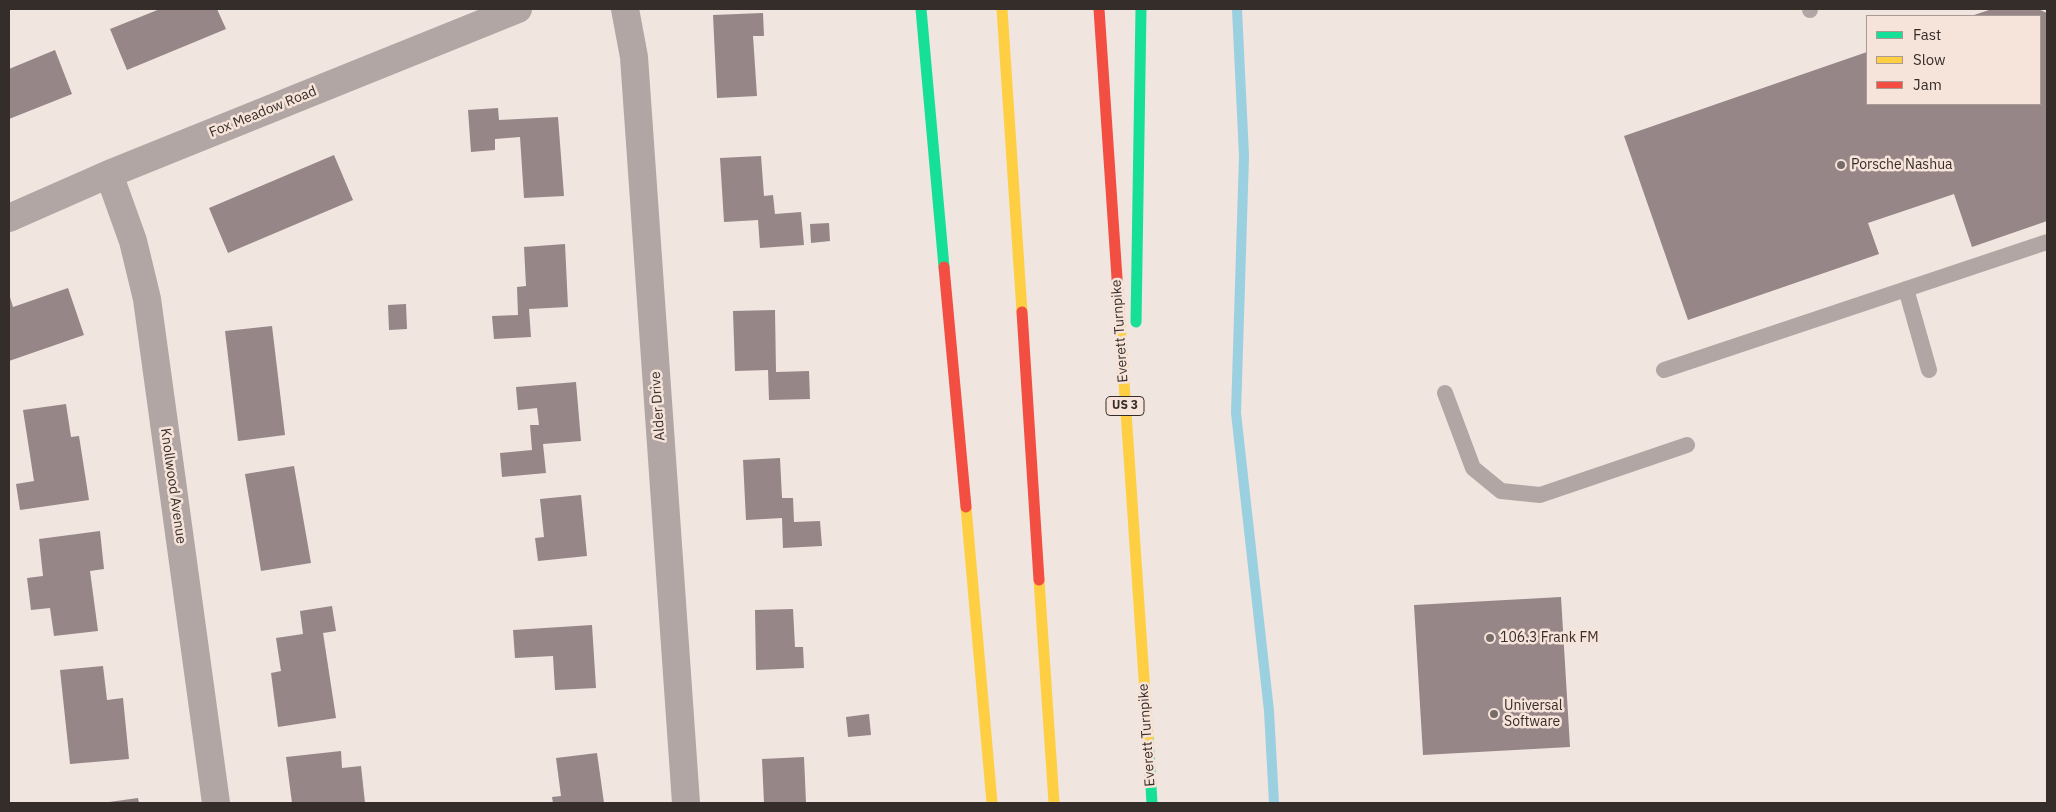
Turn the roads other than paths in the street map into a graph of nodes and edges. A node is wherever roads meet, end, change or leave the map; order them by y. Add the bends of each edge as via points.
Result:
1 (518, 9) edge
2 (625, 9) edge
3 (921, 9) edge
4 (1002, 9) edge
5 (1099, 9) edge
6 (1140, 9) edge
7 (109, 174) junction
8 (9, 218) edge
9 (2047, 242) edge
10 (1906, 289) junction
11 (1136, 334) dead end
12 (1664, 370) dead end
13 (1929, 370) dead end
14 (1135, 373) dead end
15 (1445, 393) dead end
16 (1687, 445) dead end
17 (1133, 521) junction
18 (216, 803) edge
19 (686, 803) edge
20 (992, 803) edge
21 (1054, 803) edge
22 (1152, 803) edge

1 - 7 street, Fox Meadow Road
2 - 19 street, Alder Drive via 634,57
3 - 20 highway
4 - 21 highway
5 - 17 highway, Everett Turnpike / US 3
6 - 11 highway
7 - 8 street, Fox Meadow Road
7 - 18 street, Knollwood Avenue via 133,241 147,299
9 - 10 lane
10 - 12 lane
10 - 13 lane
14 - 17 highway
15 - 16 lane via 1473,468 1501,491 1540,495
17 - 22 highway, Everett Turnpike / US 3

